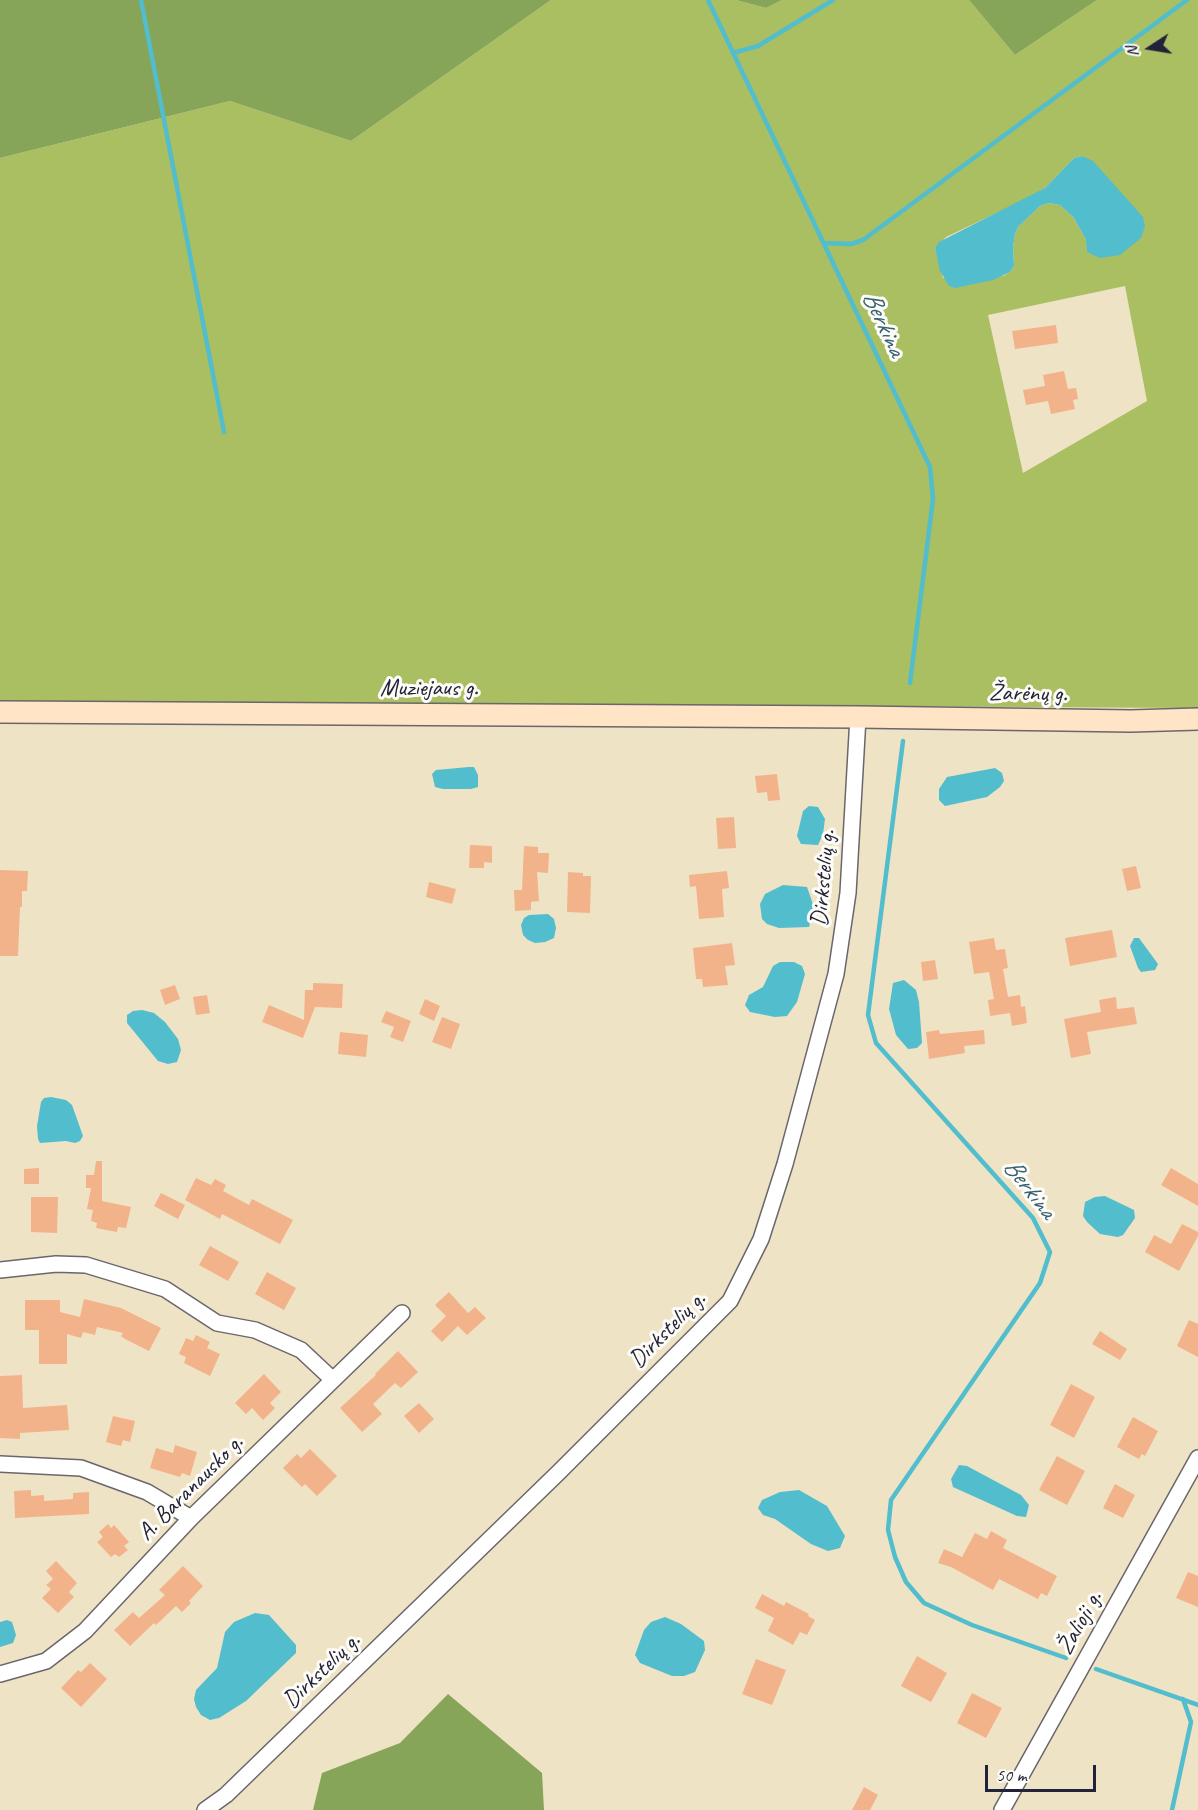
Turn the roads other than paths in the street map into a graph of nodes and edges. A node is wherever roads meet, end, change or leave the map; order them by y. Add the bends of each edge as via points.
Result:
1 (0, 712) edge
2 (858, 717) junction
3 (1198, 719) edge
4 (0, 1270) edge
5 (402, 1312) dead end
6 (333, 1380) junction
7 (1198, 1458) edge
8 (0, 1464) edge
9 (191, 1518) junction
10 (0, 1674) edge
11 (205, 1810) edge
12 (1002, 1810) edge

1 - 2 main road, Muziejaus g.
2 - 3 main road, Žarėnų g.
2 - 11 street, Dirkstelių g. via 848,893 836,974 761,1239 730,1300 558,1473 234,1787
4 - 6 street via 86,1265 165,1288 217,1323 255,1330 302,1350
5 - 6 street, A. Baranausko g.
6 - 9 street, A. Baranausko g.
7 - 12 street, Žalioji g.
8 - 9 street via 81,1468 147,1492
9 - 10 street, A. Baranausko g. via 86,1631 46,1661

